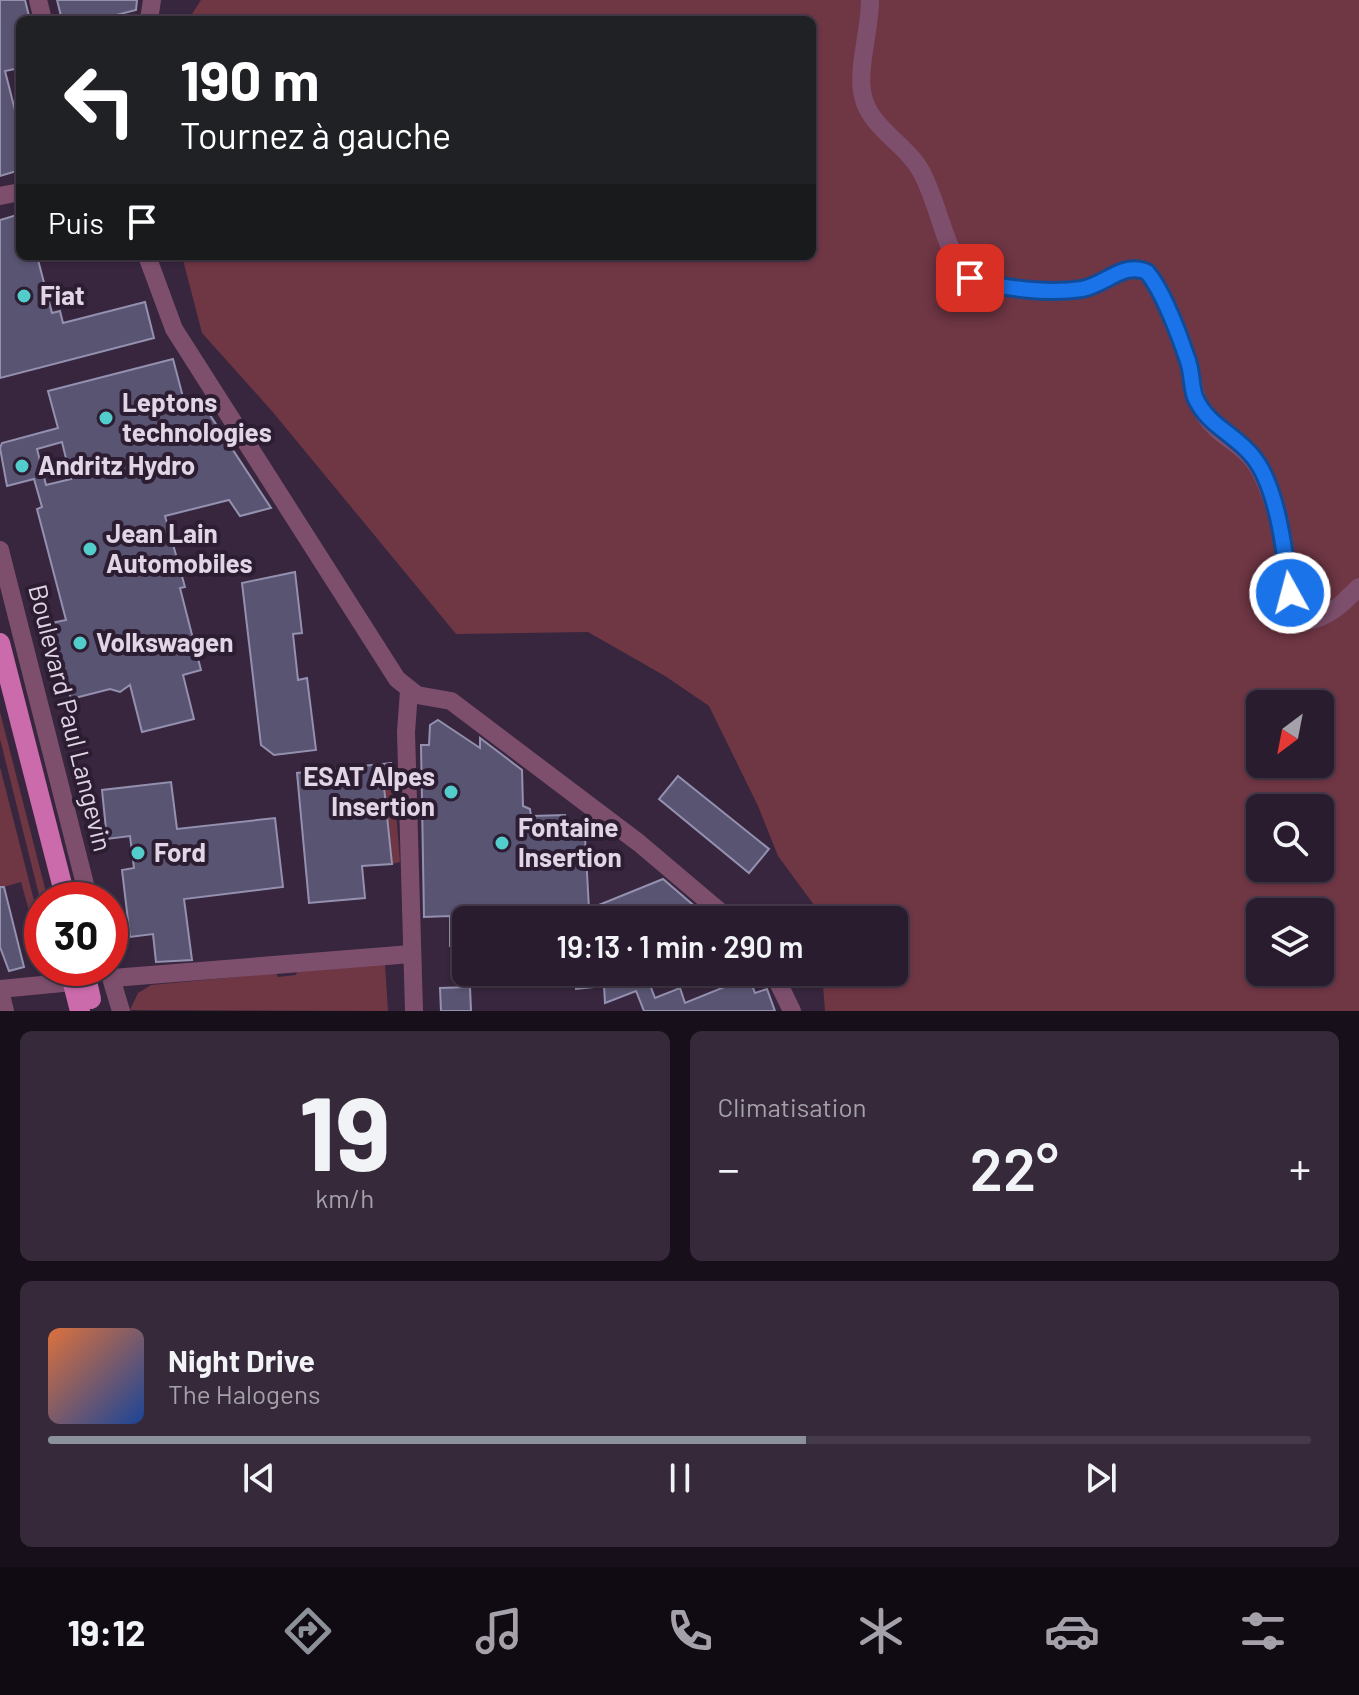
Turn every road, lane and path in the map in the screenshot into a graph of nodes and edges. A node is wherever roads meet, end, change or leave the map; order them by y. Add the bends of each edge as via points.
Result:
1 (870, 0) edge
2 (148, 260) edge
3 (0, 550) edge
4 (1359, 587) edge
5 (0, 643) edge
6 (409, 691) junction
7 (0, 697) edge
8 (47, 882) edge
9 (61, 882) edge
10 (84, 882) edge
11 (713, 906) edge
12 (411, 954) junction
13 (128, 972) edge
14 (24, 985) edge
15 (77, 986) edge
16 (82, 986) edge
17 (114, 986) edge
18 (780, 986) edge
19 (0, 990) edge
20 (5, 1011) edge
21 (80, 1011) edge
22 (94, 1011) edge
23 (121, 1011) edge
24 (414, 1011) edge
25 (792, 1011) edge

1 - 4 street via 860,76 868,112 921,172 955,259 970,278 995,287 1082,289 1129,269 1147,272 1188,361 1204,414 1255,458 1299,612 1306,621 1319,619
2 - 6 street via 174,329
3 - 10 street, Boulevard Paul Langevin
5 - 9 main road, Boulevard Paul Langevin
6 - 11 street via 451,701
6 - 12 street
7 - 8 main road
12 - 13 street
12 - 24 street
14 - 19 street
15 - 21 main road
16 - 22 main road
17 - 23 street
18 - 25 street
19 - 20 street

